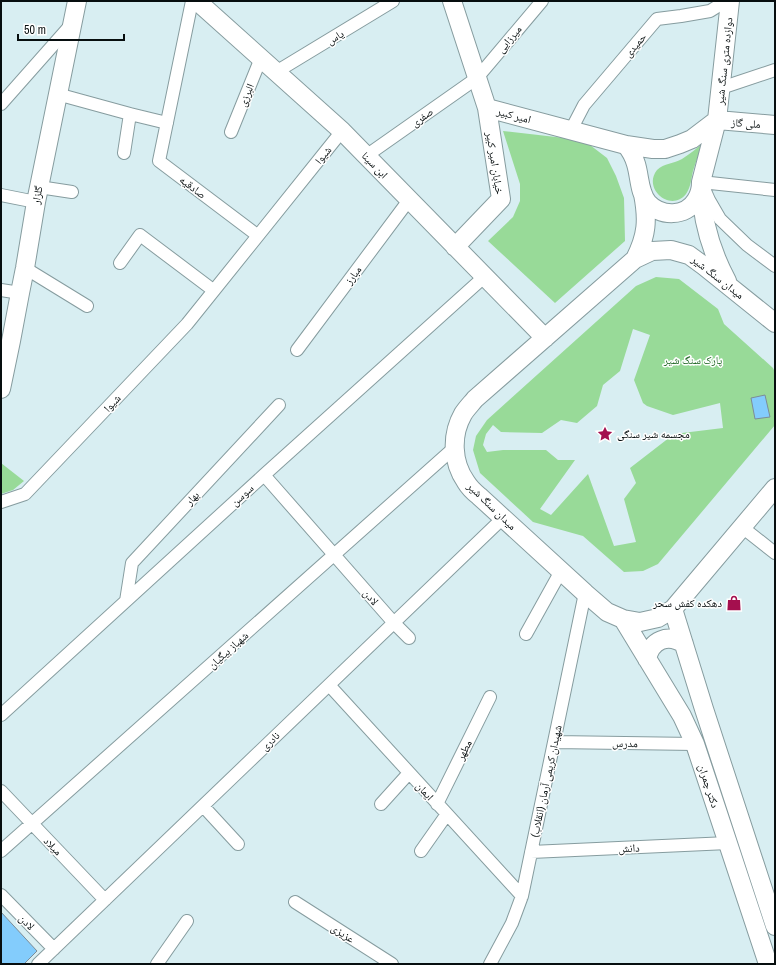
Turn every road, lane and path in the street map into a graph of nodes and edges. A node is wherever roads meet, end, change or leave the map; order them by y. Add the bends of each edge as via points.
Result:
1 (77, 1) edge
2 (192, 1) edge
3 (197, 1) edge
4 (393, 1) edge
5 (452, 1) edge
6 (542, 1) edge
7 (726, 1) edge
8 (730, 1) edge
9 (72, 24) junction
10 (261, 58) junction
11 (775, 70) edge
12 (276, 72) junction
13 (477, 78) junction
14 (721, 88) junction
15 (57, 94) junction
16 (1, 104) edge
17 (486, 108) junction
18 (130, 114) junction
19 (717, 120) junction
20 (167, 123) junction
21 (775, 125) edge
22 (571, 130) junction
23 (342, 131) junction
24 (231, 132) dead end
25 (626, 145) junction
26 (124, 153) dead end
27 (366, 156) junction
28 (701, 182) junction
29 (775, 190) edge
30 (72, 192) dead end
31 (37, 194) junction
32 (642, 194) junction
33 (1, 195) edge
34 (409, 200) junction
35 (258, 236) junction
36 (455, 247) junction
37 (635, 258) junction
38 (120, 263) dead end
39 (775, 266) edge
40 (25, 268) junction
41 (484, 277) junction
42 (729, 286) junction
43 (1, 290) edge
44 (213, 290) junction
45 (20, 293) junction
46 (87, 306) dead end
47 (775, 323) edge
48 (545, 338) junction
49 (297, 350) dead end
50 (1, 389) edge
51 (279, 405) dead end
52 (454, 448) junction
53 (264, 475) junction
54 (775, 488) edge
55 (1, 502) edge
56 (503, 518) junction
57 (742, 527) junction
58 (775, 553) edge
59 (334, 555) junction
60 (561, 571) junction
61 (585, 593) junction
62 (126, 601) junction
63 (673, 609) junction
64 (623, 619) junction
65 (394, 623) junction
66 (526, 634) dead end
67 (409, 638) dead end
68 (684, 644) junction
69 (647, 659) junction
70 (329, 685) junction
71 (490, 697) dead end
72 (1, 715) edge
73 (554, 742) junction
74 (695, 744) junction
75 (409, 773) junction
76 (1, 791) edge
77 (381, 804) dead end
78 (437, 804) junction
79 (203, 806) junction
80 (446, 814) junction
81 (31, 824) junction
82 (728, 843) junction
83 (238, 844) dead end
84 (1, 850) edge
85 (421, 851) dead end
86 (531, 852) junction
87 (1, 895) edge
88 (522, 896) junction
89 (105, 900) junction
90 (295, 902) dead end
91 (773, 916) edge
92 (187, 921) dead end
93 (54, 949) junction
94 (38, 964) edge
95 (157, 964) edge
96 (392, 964) edge
97 (490, 964) edge
98 (768, 964) edge

1 - 9 main road, گلزار
2 - 20 street, صادقیه
3 - 10 main road, ابن سینا
4 - 12 street, یاس
5 - 13 main road, امیر کبیر
6 - 13 street, میرزایی
7 - 22 street, حمیدی via 710,11 657,19 584,105
8 - 14 main road, دوازده متری سنگ شیر
9 - 15 main road, گلزار
9 - 16 street
10 - 12 main road, ابن سینا
10 - 24 street, البرزی
11 - 14 street
12 - 23 main road, ابن سینا
13 - 17 main road, امیر کبیر
13 - 27 street, صفری
14 - 19 main road, دوازده متری سنگ شیر
15 - 18 street
15 - 31 main road, گلزار
17 - 22 main road, امیر کبیر
17 - 36 main road, خیابان امیر کبیر via 501,199
18 - 20 street
18 - 26 street
19 - 21 main road, ملی گاز
19 - 25 main road, امیر کبیر via 692,139 665,149
19 - 28 main road, دوازده متری سنگ شیر
20 - 35 street, صادقیه via 159,162
22 - 25 main road, امیر کبیر
23 - 27 main road, ابن سینا
23 - 35 street, شیوا
25 - 32 main road via 632,152
27 - 34 main road, ابن سینا
28 - 29 street
28 - 32 main road, دوازده متری سنگ شیر via 700,191 690,207 672,214 654,208
28 - 39 street via 720,219 747,245
28 - 42 main road via 710,244
30 - 31 street
31 - 33 street
31 - 40 main road, گلزار
32 - 37 main road via 645,231 642,245
34 - 36 main road, ابن سینا
34 - 49 street, مبارز
35 - 44 street, شیوا
36 - 41 main road, ابن سینا
37 - 42 main road, میدان سنگ شیر via 652,251 671,250 689,255
37 - 48 main road, میدان سنگ شیر
38 - 44 street via 140,235
40 - 45 main road, گلزار
40 - 46 street
41 - 48 main road, ابن سینا
41 - 53 street, سوسن
42 - 47 main road, میدان سنگ شیر
43 - 45 street
44 - 55 street, شیوا via 186,324 25,494
45 - 50 main road, گلزار
48 - 52 main road, میدان سنگ شیر via 475,399 463,413 456,430
51 - 62 street, بهار via 132,563
52 - 56 main road, میدان سنگ شیر via 457,467 466,483
52 - 59 street, شهباز بیگیان
53 - 59 street, لادن
53 - 62 street, سوسن
54 - 57 main road, میدان سنگ شیر
56 - 60 main road, میدان سنگ شیر
56 - 65 street, نادری
57 - 58 street
57 - 63 main road, میدان سنگ شیر
59 - 65 street, لادن
59 - 81 street, شهباز بیگیان
60 - 61 main road, میدان سنگ شیر
60 - 66 street
61 - 64 main road, میدان سنگ شیر via 607,612
61 - 73 street, شهیدان کریمی آرمان (انقلاب)
62 - 72 street, سوسن
63 - 64 main road, میدان سنگ شیر via 658,618 640,622
63 - 68 main road, دکتر چمران
64 - 69 main road, دکتر چمران
65 - 67 street, لادن
65 - 70 street, نادری
68 - 69 main road via 673,639 662,640 652,647
68 - 91 main road, دکتر چمران
69 - 74 main road, دکتر چمران via 682,716
70 - 75 street, ایمان
70 - 79 street, نادری
71 - 78 street, مطهر
73 - 74 street, مدرس
73 - 86 street, شهیدان کریمی آرمان (انقلاب)
74 - 82 main road, دکتر چمران
75 - 77 street
75 - 78 street, ایمان
76 - 81 street, میلاد
78 - 80 street, ایمان
79 - 83 street
79 - 89 street, نادری
80 - 85 street
80 - 88 street, ایمان
81 - 84 street, شهباز بیگیان
81 - 89 street, میلاد
82 - 86 street, دانش
82 - 98 main road, دکتر چمران
86 - 88 street, شهیدان کریمی آرمان (انقلاب)
87 - 93 street, لادن
88 - 97 street, شهیدان کریمی آرمان (انقلاب) via 512,923
89 - 93 street, نادری
90 - 96 street, عزیزی
92 - 95 street
93 - 94 street, نادری

